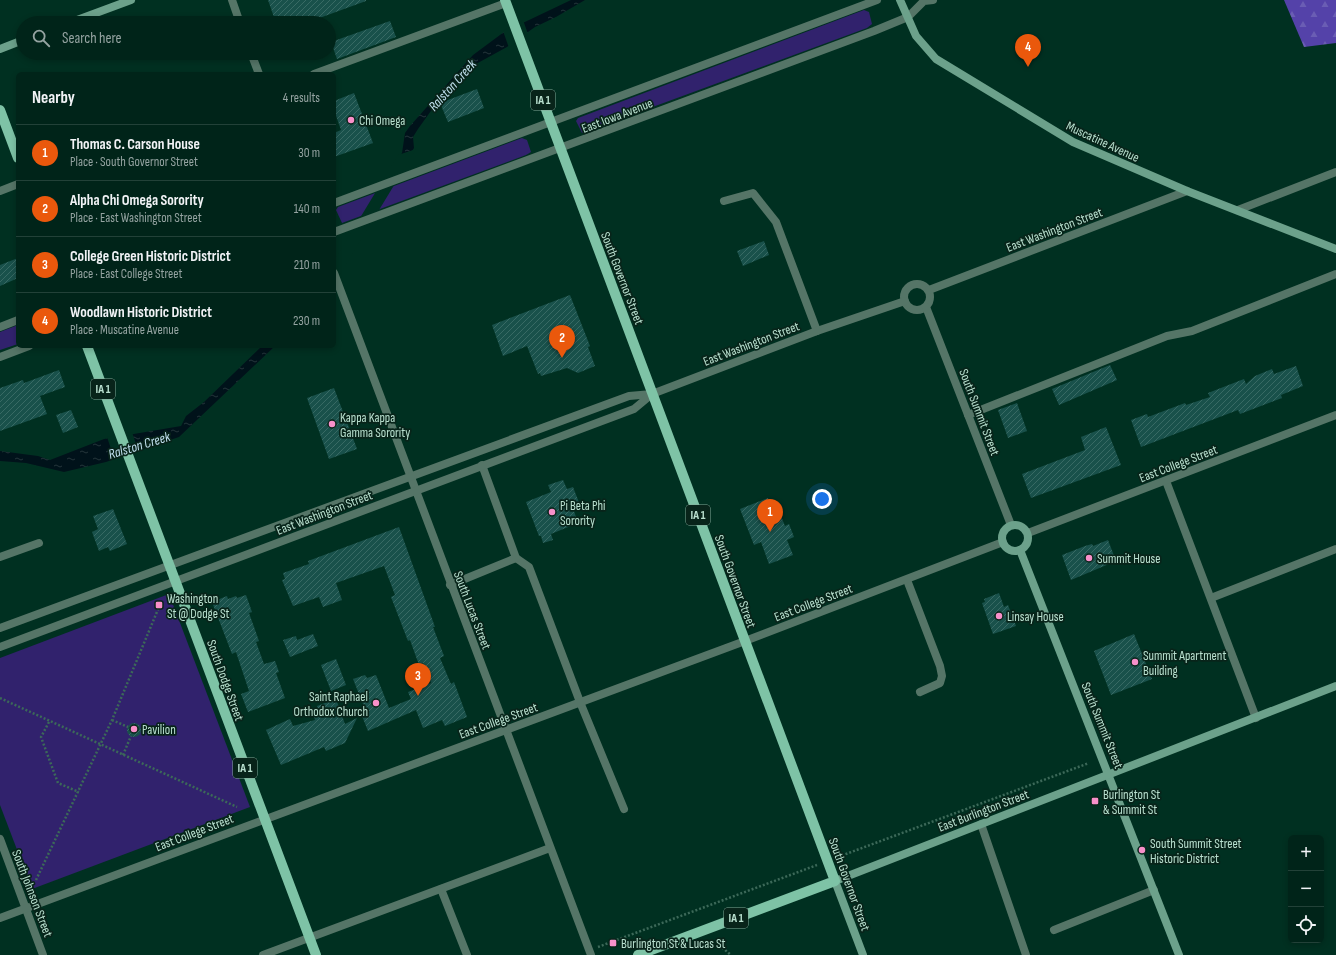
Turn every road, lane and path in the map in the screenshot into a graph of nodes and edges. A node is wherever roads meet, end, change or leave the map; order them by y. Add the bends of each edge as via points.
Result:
1 (131, 0) edge
2 (232, 0) edge
3 (877, 0) edge
4 (900, 0) edge
5 (932, 0) edge
6 (506, 1) edge
7 (88, 16) edge
8 (238, 16) edge
9 (908, 17) junction
10 (16, 43) edge
11 (0, 49) edge
12 (254, 60) edge
13 (258, 72) edge
14 (319, 72) edge
15 (0, 110) edge
16 (551, 121) junction
17 (560, 149) junction
18 (16, 153) edge
19 (1336, 172) edge
20 (16, 185) edge
21 (0, 191) edge
22 (1187, 191) junction
23 (724, 201) dead end
24 (336, 202) edge
25 (1238, 210) junction
26 (336, 231) edge
27 (1336, 249) edge
28 (1336, 274) edge
29 (336, 278) edge
30 (929, 290) junction
31 (905, 301) junction
32 (926, 307) junction
33 (16, 321) edge
34 (0, 327) edge
35 (817, 331) junction
36 (24, 348) edge
37 (88, 348) edge
38 (0, 357) edge
39 (652, 394) junction
40 (968, 415) junction
41 (1336, 415) edge
42 (482, 465) junction
43 (410, 477) junction
44 (1166, 481) junction
45 (415, 490) junction
46 (1011, 526) junction
47 (1028, 533) junction
48 (1003, 542) junction
49 (39, 543) dead end
50 (1336, 549) edge
51 (1020, 550) junction
52 (0, 557) edge
53 (516, 558) junction
54 (170, 566) junction
55 (907, 580) junction
56 (176, 581) junction
57 (450, 585) junction
58 (1210, 598) junction
59 (159, 607) dead end
60 (0, 628) edge
61 (745, 641) junction
62 (0, 647) edge
63 (1336, 686) edge
64 (920, 692) dead end
65 (0, 698) edge
66 (580, 702) junction
67 (1256, 718) junction
68 (112, 720) junction
69 (49, 722) junction
70 (128, 727) dead end
71 (505, 730) junction
72 (131, 736) dead end
73 (100, 745) junction
74 (123, 755) junction
75 (1109, 775) junction
76 (79, 792) junction
77 (237, 807) dead end
78 (624, 809) dead end
79 (264, 819) junction
80 (981, 824) junction
81 (0, 839) edge
82 (550, 848) junction
83 (36, 880) dead end
84 (835, 881) junction
85 (441, 889) junction
86 (1154, 890) junction
87 (26, 908) junction
88 (0, 918) edge
89 (1054, 930) dead end
90 (309, 938) junction
91 (719, 945) dead end
92 (43, 955) edge
93 (263, 955) edge
94 (316, 955) edge
95 (467, 955) edge
96 (591, 955) edge
97 (638, 955) edge
98 (731, 955) edge
99 (863, 955) edge
100 (1026, 955) edge
101 (1179, 955) edge

1 - 7 street
2 - 8 street
3 - 16 street, East Iowa Avenue
4 - 9 street, Muscatine Avenue
5 - 9 street via 924,1
6 - 14 street
6 - 16 main road, IA 1
9 - 17 street, East Iowa Avenue
9 - 22 street, Muscatine Avenue via 916,36 925,48 944,64 1073,142
10 - 11 street
12 - 13 street
15 - 18 main road
16 - 17 main road, IA 1
16 - 24 street, East Iowa Avenue
17 - 26 street, East Iowa Avenue
17 - 39 main road, South Governor Street / IA 1
19 - 25 street
20 - 21 street
22 - 25 street, Muscatine Avenue
22 - 30 street, East Washington Street
23 - 35 street via 753,193 776,222
25 - 27 street, Muscatine Avenue
28 - 40 street via 1192,332 1167,336
29 - 43 street, South Lucas Street
30 - 31 street via 922,284 913,284 906,289
30 - 32 street via 930,300
31 - 32 street via 914,310
31 - 35 street, East Washington Street
32 - 40 street, South Summit Street
33 - 34 street
35 - 39 street, East Washington Street
36 - 38 street
37 - 54 main road, South Dodge Street / IA 1
39 - 42 street, East Washington Street via 634,409
39 - 43 street, East Washington Street via 629,396
39 - 61 main road, South Governor Street / IA 1
40 - 46 street, South Summit Street
41 - 44 street, East College Street
42 - 45 street, East Washington Street
42 - 53 street
43 - 45 street, South Lucas Street
43 - 54 street, East Washington Street
44 - 47 street, East College Street
44 - 58 street
45 - 56 street, East Washington Street
45 - 57 street, South Lucas Street
46 - 47 street via 1020,525
46 - 48 street via 1003,533
47 - 51 street via 1027,544
48 - 51 street via 1011,550
48 - 55 street, East College Street
49 - 52 street
50 - 58 street
51 - 75 street, South Summit Street
53 - 57 street
53 - 66 street via 529,567
54 - 56 main road, South Dodge Street / IA 1
54 - 60 street, East Washington Street
55 - 61 street, East College Street
55 - 64 street via 942,676 940,683
56 - 62 street, East Washington Street
56 - 79 main road, South Dodge Street / IA 1
57 - 71 street, South Lucas Street
58 - 67 street
59 - 68 path
61 - 66 street, East College Street
61 - 84 main road, South Governor Street / IA 1
63 - 67 street, East Burlington Street
65 - 69 path
66 - 71 street, East College Street
66 - 78 street
67 - 75 street, East Burlington Street
68 - 70 path
68 - 73 path
69 - 73 path
69 - 76 path via 41,737 58,783
71 - 79 street, East College Street
71 - 82 street, South Lucas Street
72 - 74 path
73 - 74 path
73 - 76 path
74 - 77 path
75 - 80 street, East Burlington Street
75 - 86 street, South Summit Street
76 - 83 path
79 - 87 street, East College Street
79 - 90 main road, South Dodge Street / IA 1
80 - 84 street, East Burlington Street
80 - 100 street
81 - 87 street, South Johnson Street
82 - 85 street
82 - 96 street, South Lucas Street
84 - 97 main road, East Burlington Street / IA 1
84 - 99 street, South Governor Street
85 - 90 street
85 - 95 street
86 - 89 street
86 - 101 street, South Summit Street
87 - 88 street, East College Street
87 - 92 street, South Johnson Street
90 - 93 street
90 - 94 main road, South Dodge Street / IA 1
91 - 98 path

